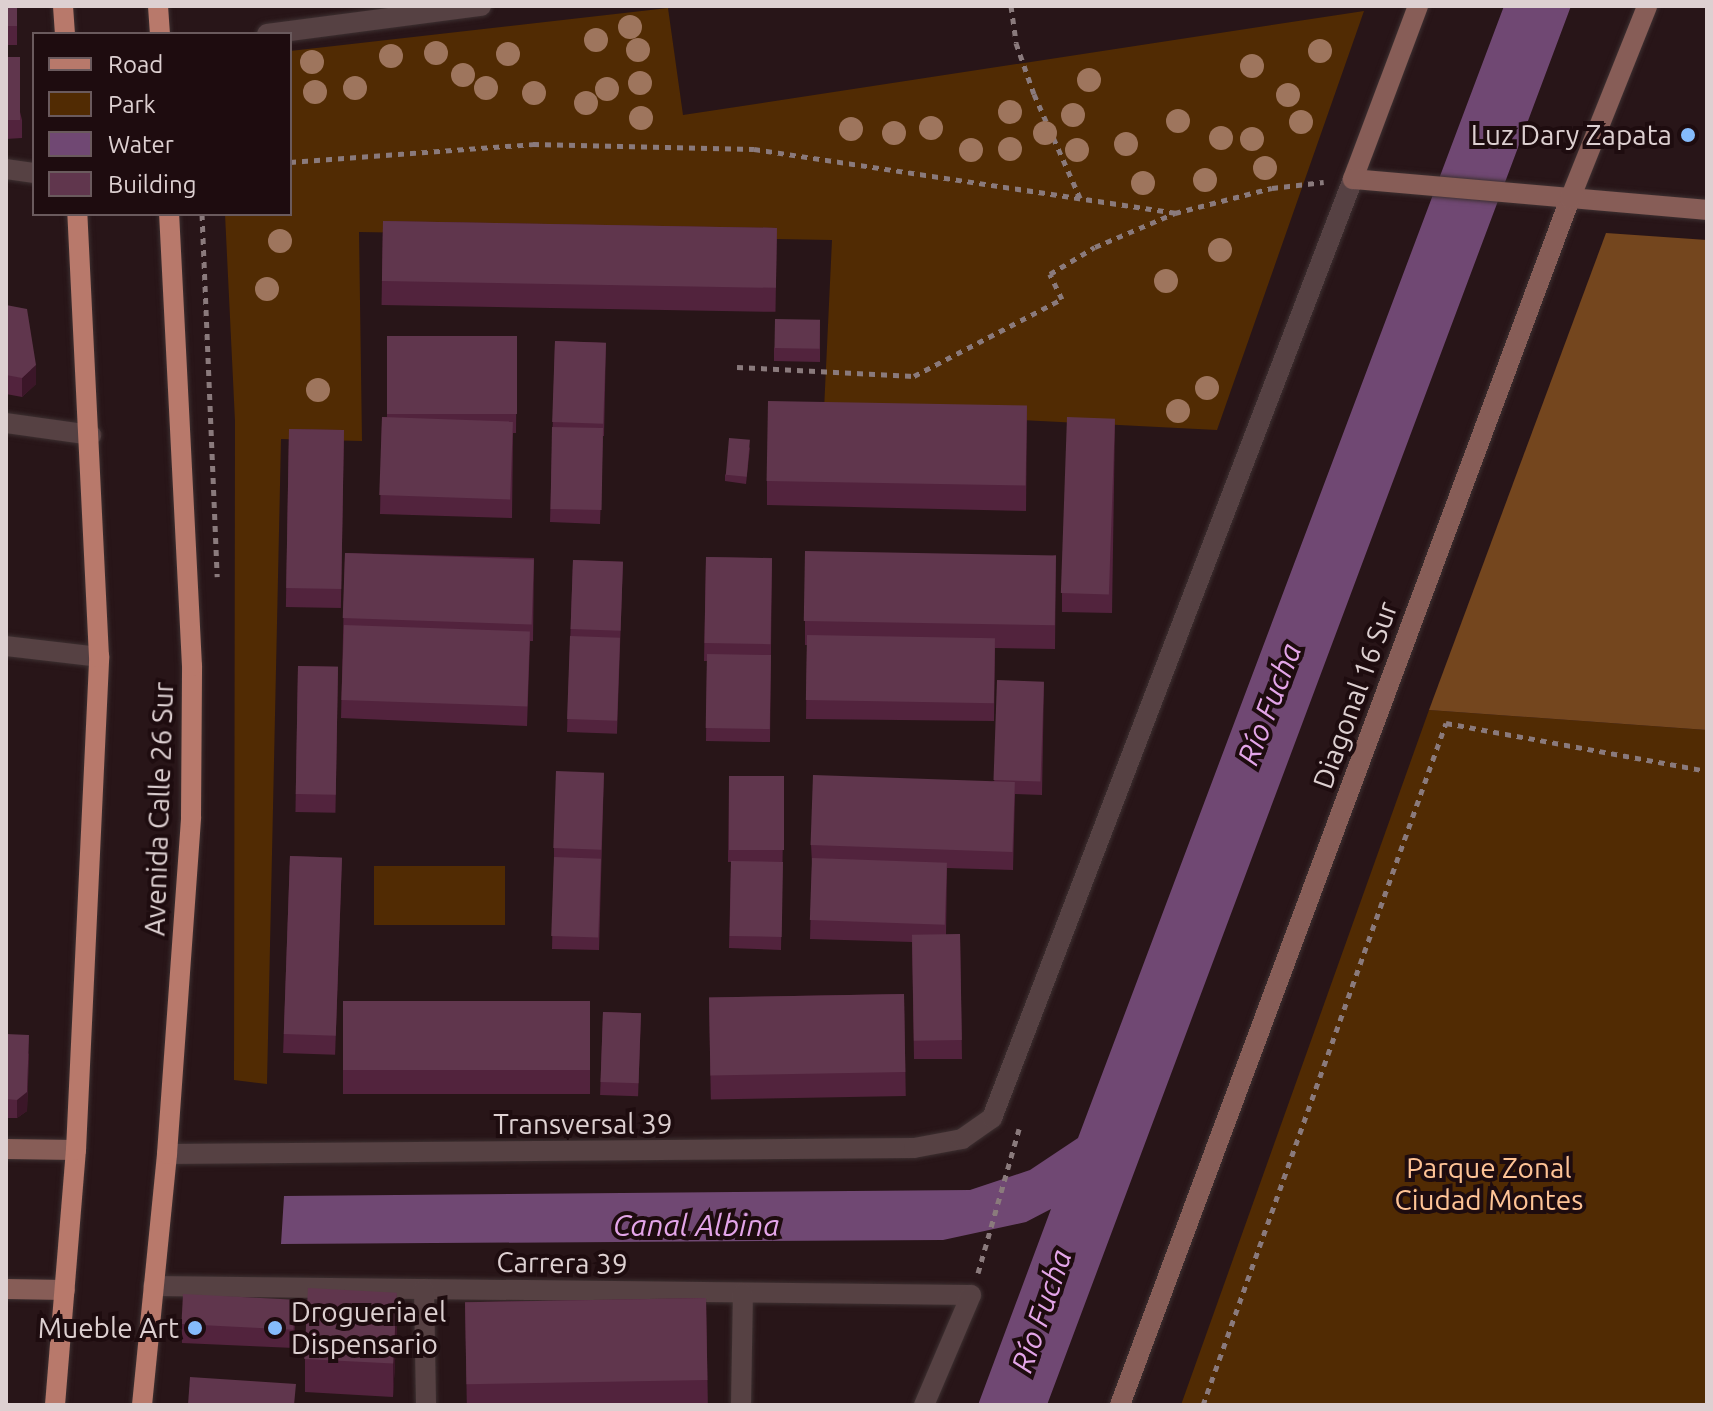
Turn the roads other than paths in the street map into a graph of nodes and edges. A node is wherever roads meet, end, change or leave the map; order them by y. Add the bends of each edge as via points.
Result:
1 (63, 6) edge
2 (158, 6) edge
3 (481, 6) edge
4 (1418, 6) edge
5 (1647, 6) edge
6 (65, 32) edge
7 (160, 32) edge
8 (282, 32) edge
9 (6, 169) edge
10 (32, 173) edge
11 (1353, 179) junction
12 (1570, 199) junction
13 (1707, 210) edge
14 (77, 216) edge
15 (169, 216) edge
16 (6, 423) edge
17 (91, 435) junction
18 (6, 646) edge
19 (99, 657) junction
20 (6, 1149) edge
21 (76, 1150) junction
22 (167, 1154) junction
23 (153, 1286) junction
24 (6, 1289) edge
25 (424, 1289) junction
26 (65, 1290) junction
27 (743, 1293) junction
28 (55, 1405) edge
29 (142, 1405) edge
30 (426, 1405) edge
31 (741, 1405) edge
32 (924, 1405) edge
33 (1120, 1405) edge

1 - 6 main road
2 - 7 main road
3 - 8 street
4 - 11 street
5 - 12 street, Diagonal 16 Sur
9 - 10 street
11 - 12 street
11 - 22 street, Transversal 39 via 992,1118 962,1139 914,1148
12 - 13 street
12 - 33 street, Diagonal 16 Sur
14 - 17 main road
15 - 22 main road, Avenida Calle 26 Sur via 192,681 191,817
16 - 17 street
17 - 19 main road
18 - 19 street
19 - 21 main road
20 - 21 street
21 - 26 main road
22 - 23 main road, Avenida Calle 26 Sur
23 - 25 street, Carrera 39
23 - 29 main road, Avenida Calle 26 Sur
24 - 26 street
25 - 27 street, Carrera 39
25 - 30 street
26 - 28 main road
27 - 31 street
27 - 32 street, Carrera 39 via 971,1295

